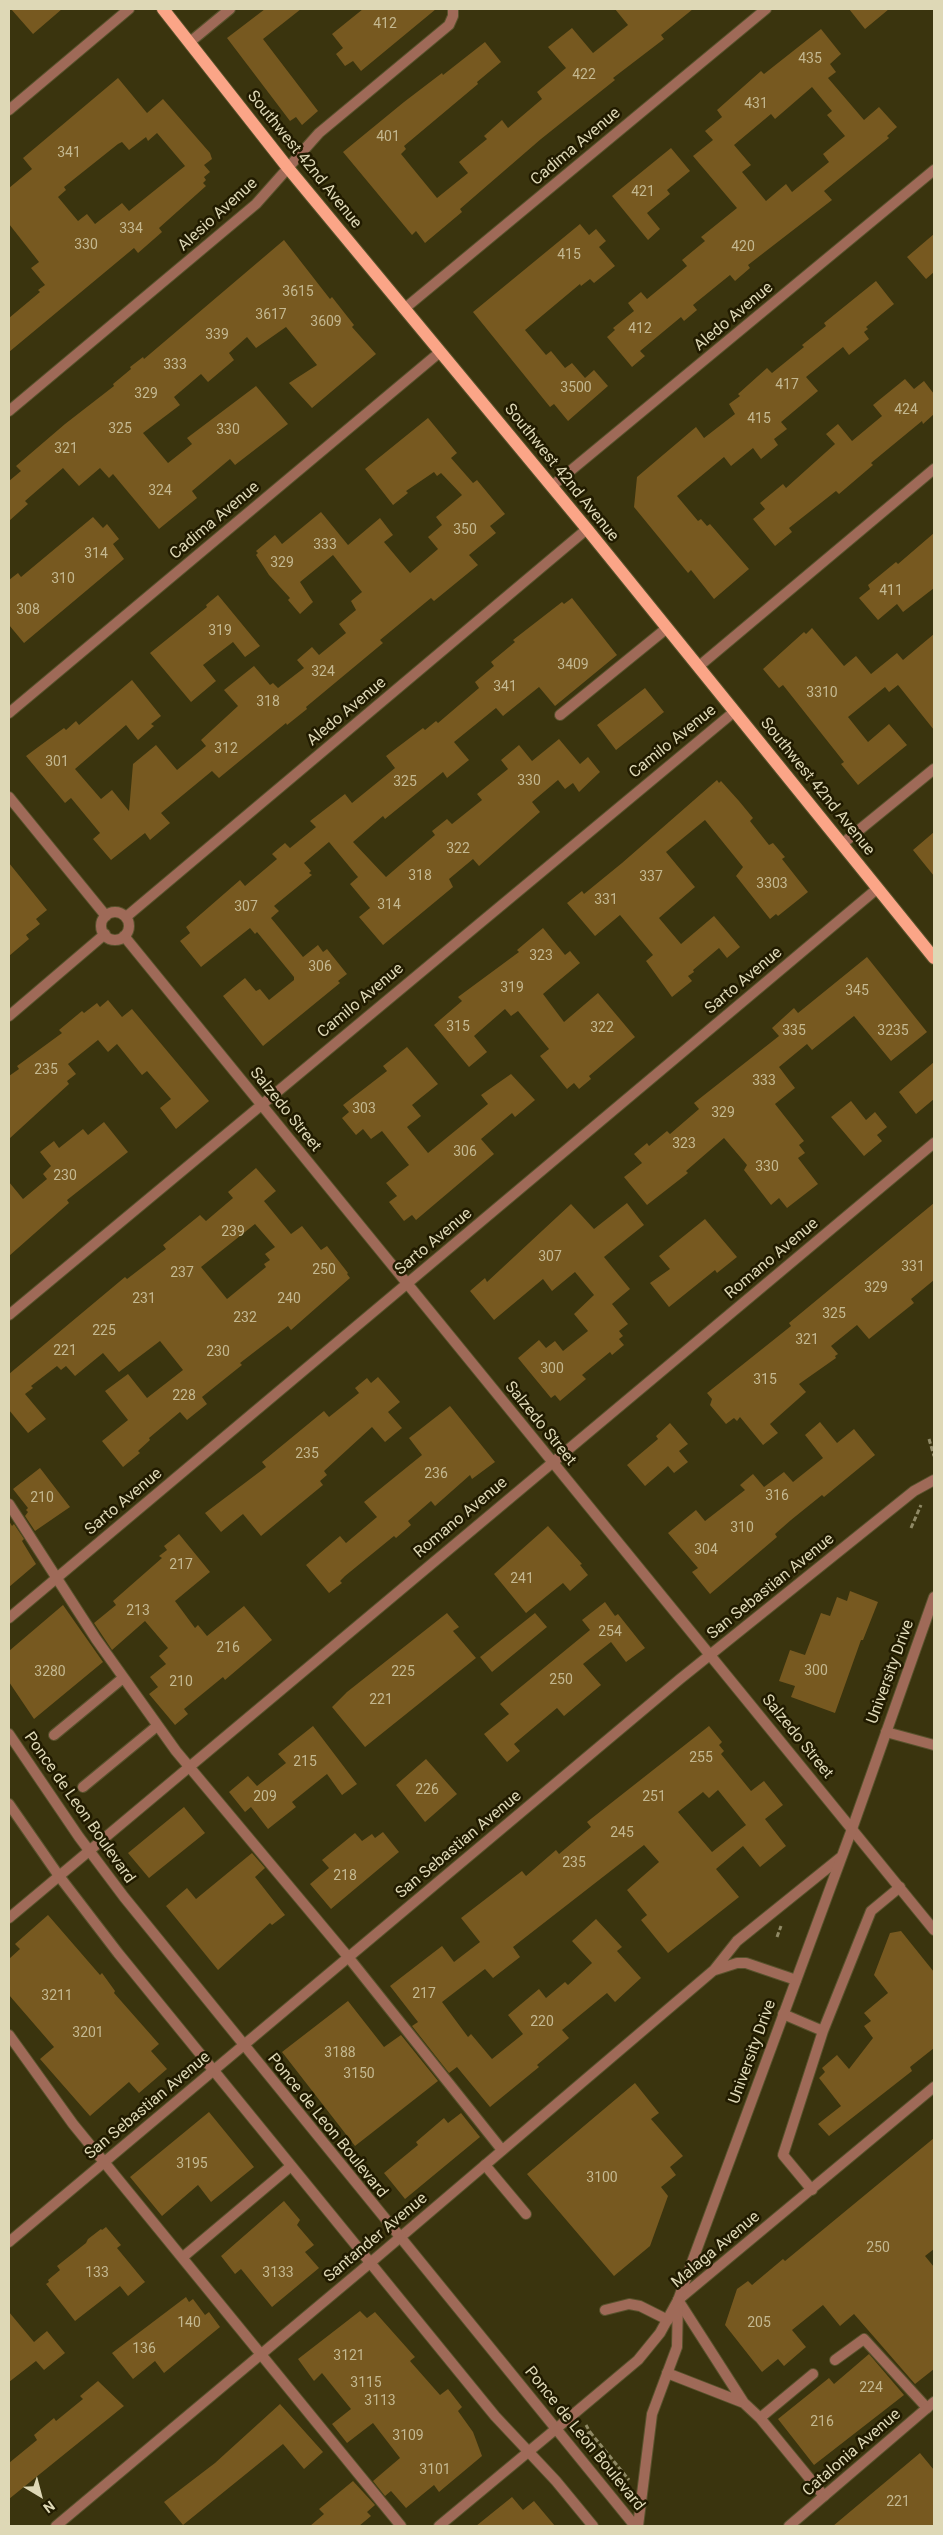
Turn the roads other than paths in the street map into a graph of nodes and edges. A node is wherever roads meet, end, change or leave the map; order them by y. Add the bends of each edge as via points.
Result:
1 (129, 9) edge
2 (163, 9) edge
3 (230, 9) edge
4 (453, 9) edge
5 (766, 9) edge
6 (190, 42) junction
7 (9, 110) edge
8 (288, 168) junction
9 (934, 170) edge
10 (404, 308) junction
11 (440, 352) junction
12 (9, 411) edge
13 (934, 469) edge
14 (552, 486) junction
15 (587, 529) junction
16 (667, 628) junction
17 (698, 667) junction
18 (735, 711) junction
19 (9, 713) edge
20 (560, 715) dead end
21 (934, 769) edge
22 (9, 797) edge
23 (842, 844) junction
24 (878, 888) junction
25 (106, 916) junction
26 (126, 917) junction
27 (105, 934) junction
28 (124, 936) junction
29 (934, 958) edge
30 (9, 1016) edge
31 (261, 1104) junction
32 (934, 1143) edge
33 (407, 1284) junction
34 (9, 1315) edge
35 (552, 1463) junction
36 (934, 1480) edge
37 (9, 1504) edge
38 (56, 1578) junction
39 (934, 1597) edge
40 (9, 1618) edge
41 (710, 1655) junction
42 (123, 1678) junction
43 (157, 1726) junction
44 (886, 1732) junction
45 (9, 1734) edge
46 (54, 1735) dead end
47 (934, 1745) edge
48 (188, 1767) junction
49 (83, 1786) dead end
50 (9, 1804) edge
51 (852, 1829) junction
52 (89, 1851) junction
53 (840, 1858) junction
54 (59, 1876) junction
55 (900, 1887) junction
56 (9, 1918) edge
57 (934, 1930) edge
58 (348, 1958) junction
59 (714, 1970) junction
60 (796, 1980) junction
61 (783, 2014) junction
62 (823, 2031) junction
63 (9, 2035) edge
64 (243, 2046) junction
65 (213, 2071) junction
66 (934, 2087) edge
67 (502, 2150) junction
68 (105, 2162) junction
69 (485, 2165) junction
70 (291, 2166) junction
71 (812, 2190) junction
72 (526, 2214) dead end
73 (400, 2238) junction
74 (9, 2242) edge
75 (183, 2257) junction
76 (370, 2263) junction
77 (678, 2300) junction
78 (606, 2310) dead end
79 (668, 2320) junction
80 (260, 2355) junction
81 (835, 2360) dead end
82 (667, 2373) junction
83 (813, 2374) dead end
84 (744, 2403) junction
85 (931, 2405) edge
86 (760, 2418) junction
87 (557, 2428) junction
88 (529, 2451) junction
89 (824, 2496) junction
90 (794, 2525) edge
91 (56, 2526) edge
92 (401, 2526) edge
93 (439, 2526) edge
94 (593, 2526) edge
95 (637, 2526) edge

1 - 7 street
2 - 6 main road, Southwest 42nd Avenue
3 - 6 street
4 - 8 street, Alesio Avenue via 449,25 440,34 319,133
5 - 10 street, Cadima Avenue
6 - 8 main road, Southwest 42nd Avenue
8 - 10 main road, Southwest 42nd Avenue
8 - 12 street, Alesio Avenue via 256,204
9 - 14 street, Aledo Avenue
10 - 11 main road, Southwest 42nd Avenue
11 - 14 main road, Southwest 42nd Avenue
11 - 19 street, Cadima Avenue
13 - 17 street
14 - 15 main road, Southwest 42nd Avenue
15 - 16 main road, Southwest 42nd Avenue
15 - 26 street, Aledo Avenue
16 - 17 main road, Southwest 42nd Avenue
16 - 20 street
17 - 18 main road, Southwest 42nd Avenue
18 - 23 main road, Southwest 42nd Avenue
18 - 31 street, Camilo Avenue
21 - 23 street
22 - 25 street
23 - 24 main road, Southwest 42nd Avenue
24 - 29 main road, Southwest 42nd Avenue
24 - 33 street, Sarto Avenue
25 - 26 street via 119,912
25 - 27 street via 102,922
26 - 28 street via 129,925
27 - 28 street via 114,939
27 - 30 street
28 - 31 street, Salzedo Street
31 - 33 street, Salzedo Street
31 - 34 street, Camilo Avenue
32 - 35 street, Romano Avenue
33 - 35 street, Salzedo Street
33 - 38 street, Sarto Avenue
35 - 41 street, Salzedo Street
35 - 48 street, Romano Avenue
36 - 41 street, San Sebastian Avenue via 914,1491
37 - 38 street
38 - 40 street, Sarto Avenue
38 - 42 street
39 - 44 street, University Drive
41 - 51 street, Salzedo Street
41 - 58 street, San Sebastian Avenue
42 - 43 street
42 - 46 street
43 - 48 street
43 - 49 street
44 - 47 street
44 - 51 street, University Drive
45 - 52 street, Ponce de Leon Boulevard
48 - 52 street, Romano Avenue
48 - 58 street
50 - 54 street
51 - 53 street, University Drive
51 - 55 street, Salzedo Street
52 - 54 street, Romano Avenue
52 - 64 street, Ponce de Leon Boulevard
53 - 59 street, Santander Avenue via 738,1941
53 - 60 street, University Drive
54 - 56 street, Romano Avenue
54 - 65 street
55 - 57 street, Salzedo Street
55 - 62 street via 871,1912
58 - 64 street, San Sebastian Avenue
58 - 67 street
59 - 60 street, Santander Avenue via 746,1962
59 - 67 street, Santander Avenue
60 - 61 street, University Drive
61 - 62 street
61 - 77 street, University Drive
62 - 71 street via 783,2155
63 - 68 street via 39,2080
64 - 65 street, San Sebastian Avenue
64 - 73 street, Ponce de Leon Boulevard
65 - 68 street, San Sebastian Avenue
65 - 70 street
66 - 71 street, Malaga Avenue
67 - 69 street, Santander Avenue
68 - 74 street, San Sebastian Avenue
68 - 75 street
69 - 72 street
69 - 73 street, Santander Avenue
70 - 75 street
70 - 76 street
71 - 77 street, Malaga Avenue
73 - 76 street, Santander Avenue
73 - 87 street, Ponce de Leon Boulevard
75 - 80 street
76 - 80 street, Santander Avenue
76 - 88 street via 495,2416
77 - 79 street, Malaga Avenue
77 - 82 street, University Drive via 677,2347
77 - 84 street
78 - 79 street via 629,2304
79 - 87 street, Malaga Avenue via 638,2360
80 - 91 street, Santander Avenue
80 - 92 street
81 - 85 street via 864,2338
82 - 84 street
82 - 95 street, University Drive via 652,2414
83 - 86 street
84 - 86 street
85 - 89 street, Catalonia Avenue
86 - 89 street
87 - 88 street, Malaga Avenue
87 - 95 street, Ponce de Leon Boulevard
88 - 93 street, Malaga Avenue
88 - 94 street
89 - 90 street, Catalonia Avenue

